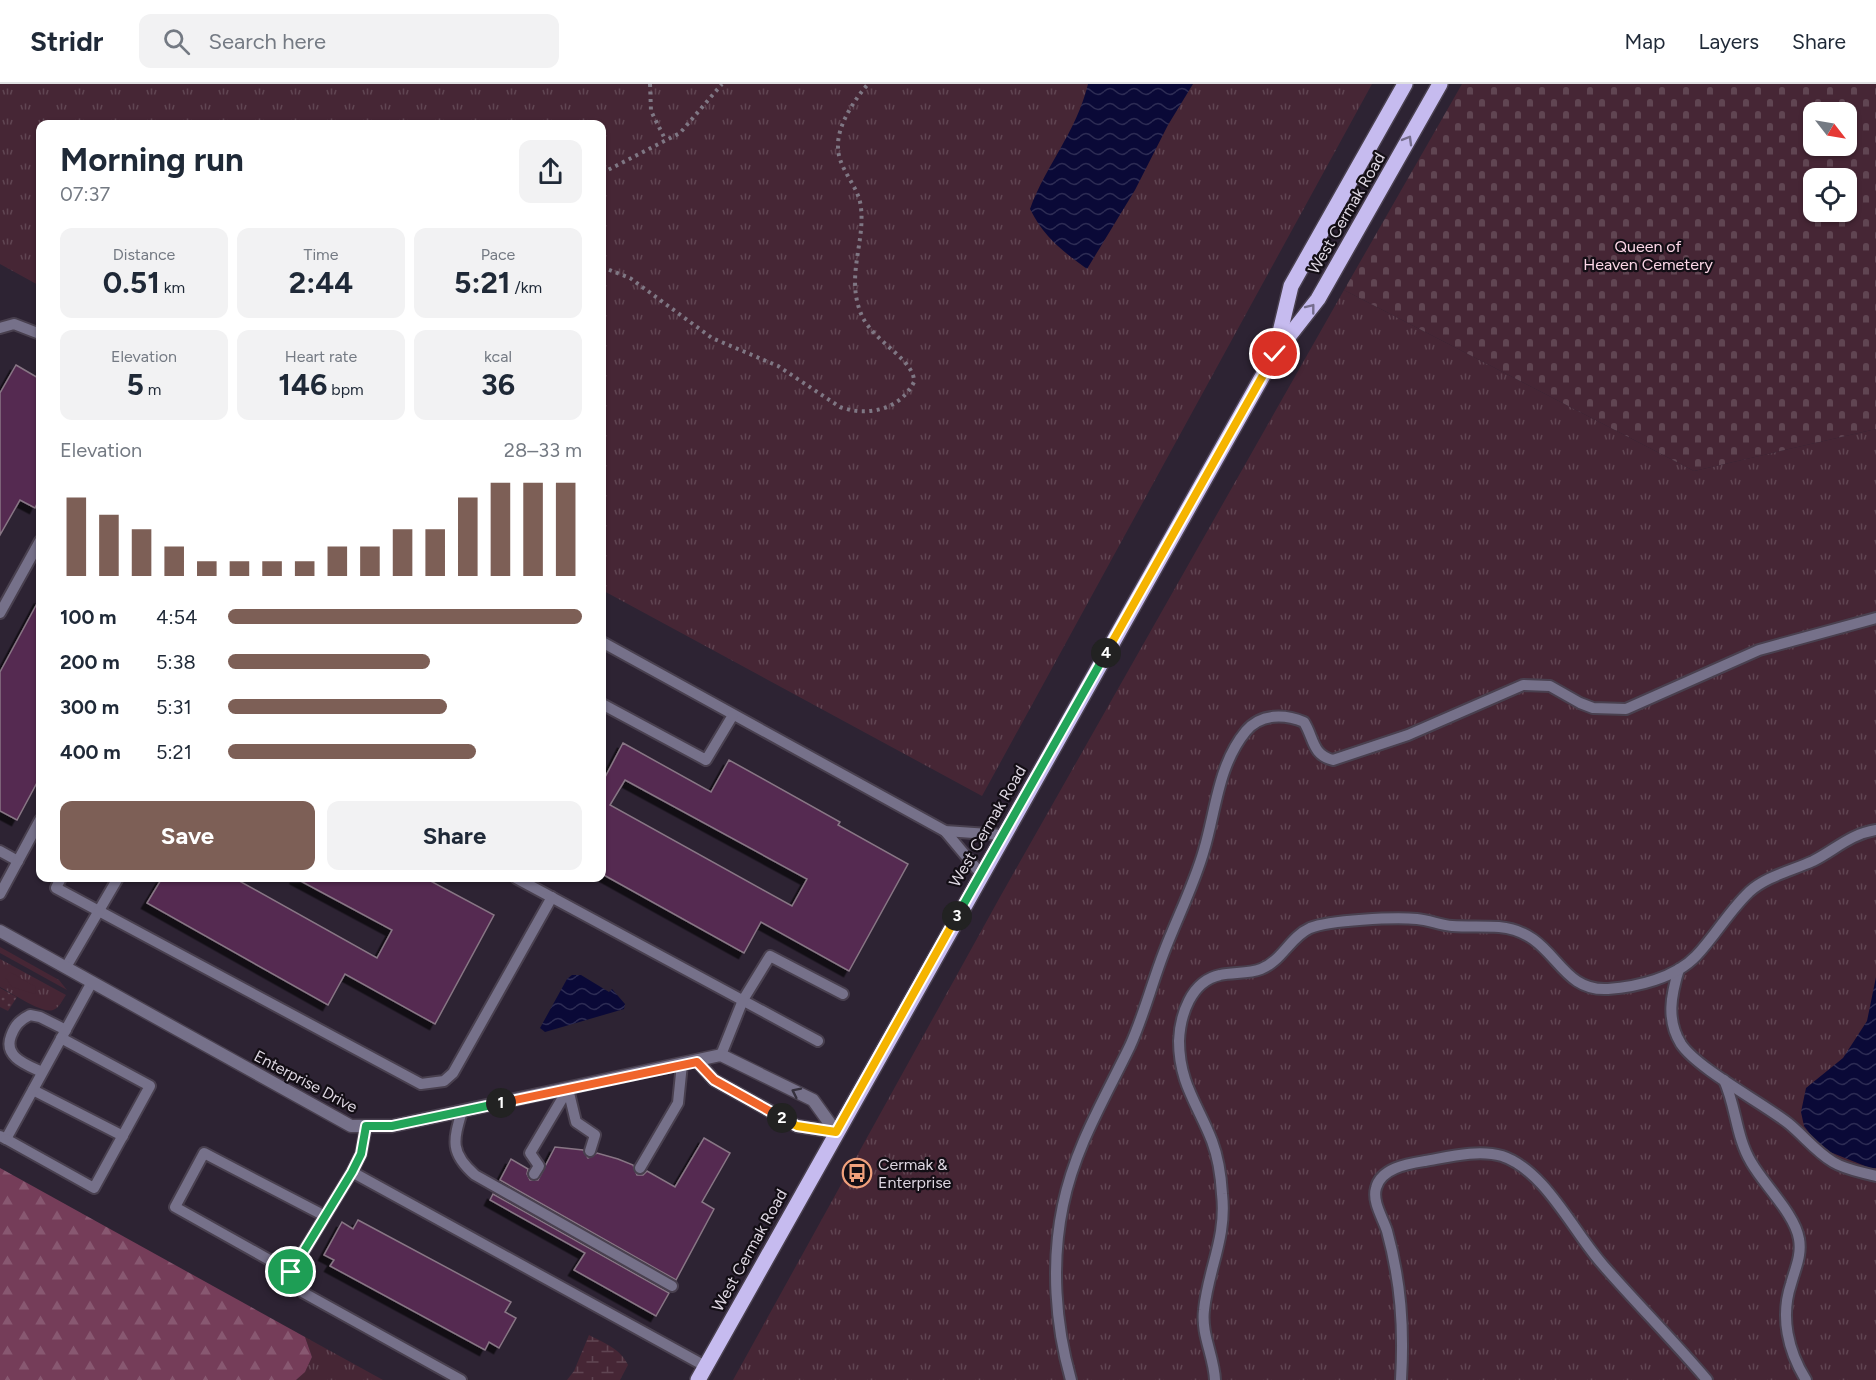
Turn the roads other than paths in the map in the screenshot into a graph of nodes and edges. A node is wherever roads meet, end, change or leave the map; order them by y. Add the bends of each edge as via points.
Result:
1 (1405, 84) edge
2 (1440, 84) edge
3 (0, 328) edge
4 (36, 332) edge
5 (1275, 354) junction
6 (36, 548) edge
7 (0, 614) edge
8 (1876, 618) edge
9 (606, 644) edge
10 (606, 706) edge
11 (733, 715) junction
12 (36, 827) edge
13 (1876, 830) edge
14 (945, 831) junction
15 (1003, 835) junction
16 (0, 852) edge
17 (18, 861) junction
18 (981, 874) junction
19 (59, 882) edge
20 (116, 882) edge
21 (524, 882) edge
22 (0, 894) edge
23 (552, 897) junction
24 (99, 911) junction
25 (0, 931) edge
26 (66, 968) junction
27 (1679, 969) junction
28 (92, 982) junction
29 (843, 994) dead end
30 (743, 1000) junction
31 (64, 1034) junction
32 (818, 1041) dead end
33 (721, 1054) junction
34 (697, 1062) junction
35 (682, 1064) junction
36 (42, 1072) junction
37 (1724, 1080) junction
38 (568, 1089) junction
39 (33, 1090) junction
40 (462, 1111) junction
41 (366, 1126) junction
42 (836, 1132) junction
43 (123, 1136) junction
44 (3, 1137) edge
45 (590, 1151) dead end
46 (640, 1168) dead end
47 (352, 1172) junction
48 (534, 1174) dead end
49 (1876, 1176) edge
50 (325, 1216) junction
51 (291, 1272) junction
52 (672, 1287) dead end
53 (705, 1366) junction
54 (461, 1380) edge
55 (698, 1380) edge
56 (1071, 1380) edge
57 (1215, 1380) edge
58 (1401, 1380) edge
59 (1707, 1380) edge
60 (1806, 1380) edge

1 - 5 main road, West Cermak Road via 1291,286
5 -> 2 main road, West Cermak Road via 1318,299
3 - 4 lane via 15,324
5 - 15 main road, West Cermak Road
6 - 7 lane
8 - 56 lane via 1759,650 1626,708 1593,708 1550,686 1523,685 1408,735 1333,760 1317,752 1304,722 1292,717 1276,715 1248,729 1225,768 1197,872 1136,1031 1087,1131 1066,1194 1057,1240 1056,1274 1058,1310
9 - 11 lane
10 - 11 lane via 706,760
11 - 14 lane
12 - 17 lane
13 - 27 lane via 1861,833 1817,859 1763,882 1748,893 1694,959
14 - 15 lane
14 - 18 lane
15 - 18 main road, West Cermak Road
16 - 17 lane
17 - 22 lane
18 - 42 main road, West Cermak Road
19 - 24 lane via 56,888
20 - 24 lane
21 - 23 lane
23 - 24 lane via 453,1072 444,1081 431,1084 411,1080
23 - 30 lane
24 - 26 lane
25 - 26 street, Enterprise Drive
26 - 28 street, Enterprise Drive
27 - 37 lane via 1670,1009 1673,1027 1682,1045
27 - 57 lane via 1657,979 1607,989 1591,988 1571,979 1542,944 1518,930 1397,919 1311,927 1266,967 1216,976 1202,985 1184,1009 1179,1043 1190,1099 1212,1141 1222,1192 1221,1241 1203,1314 1203,1332
28 - 31 lane
28 - 41 street, Enterprise Drive via 351,1126
29 - 30 lane via 770,956
30 - 32 lane
30 - 33 lane
31 - 36 lane
31 - 36 lane via 40,1017 30,1015 14,1028 8,1043 11,1053
31 - 43 lane via 150,1086
33 - 34 street, Enterprise Drive
42 -> 33 street via 813,1100
34 - 35 street, Enterprise Drive
34 - 42 street via 714,1080 797,1126
35 - 38 street, Enterprise Drive
35 - 46 lane via 678,1103
36 - 39 lane
37 - 49 lane via 1768,1108 1832,1162
37 - 60 lane via 1750,1161 1795,1226 1799,1238 1786,1330
38 - 40 street, Enterprise Drive
38 - 45 lane via 576,1122 595,1135
38 - 48 lane via 530,1153 539,1166
39 - 43 lane
39 - 44 lane
40 - 41 street, Enterprise Drive via 392,1126
40 - 52 lane via 454,1138 460,1161 475,1175
41 - 47 lane via 361,1154
42 - 53 main road, West Cermak Road
43 - 44 lane via 94,1188
47 - 50 lane
47 - 53 lane
50 - 51 lane
50 - 51 lane via 204,1152 175,1207
51 - 54 lane via 304,1293
53 - 55 main road, West Cermak Road
58 - 59 lane via 1402,1301 1390,1244 1375,1200 1377,1184 1390,1171 1405,1164 1484,1154 1502,1156 1529,1174 1556,1202 1602,1264

